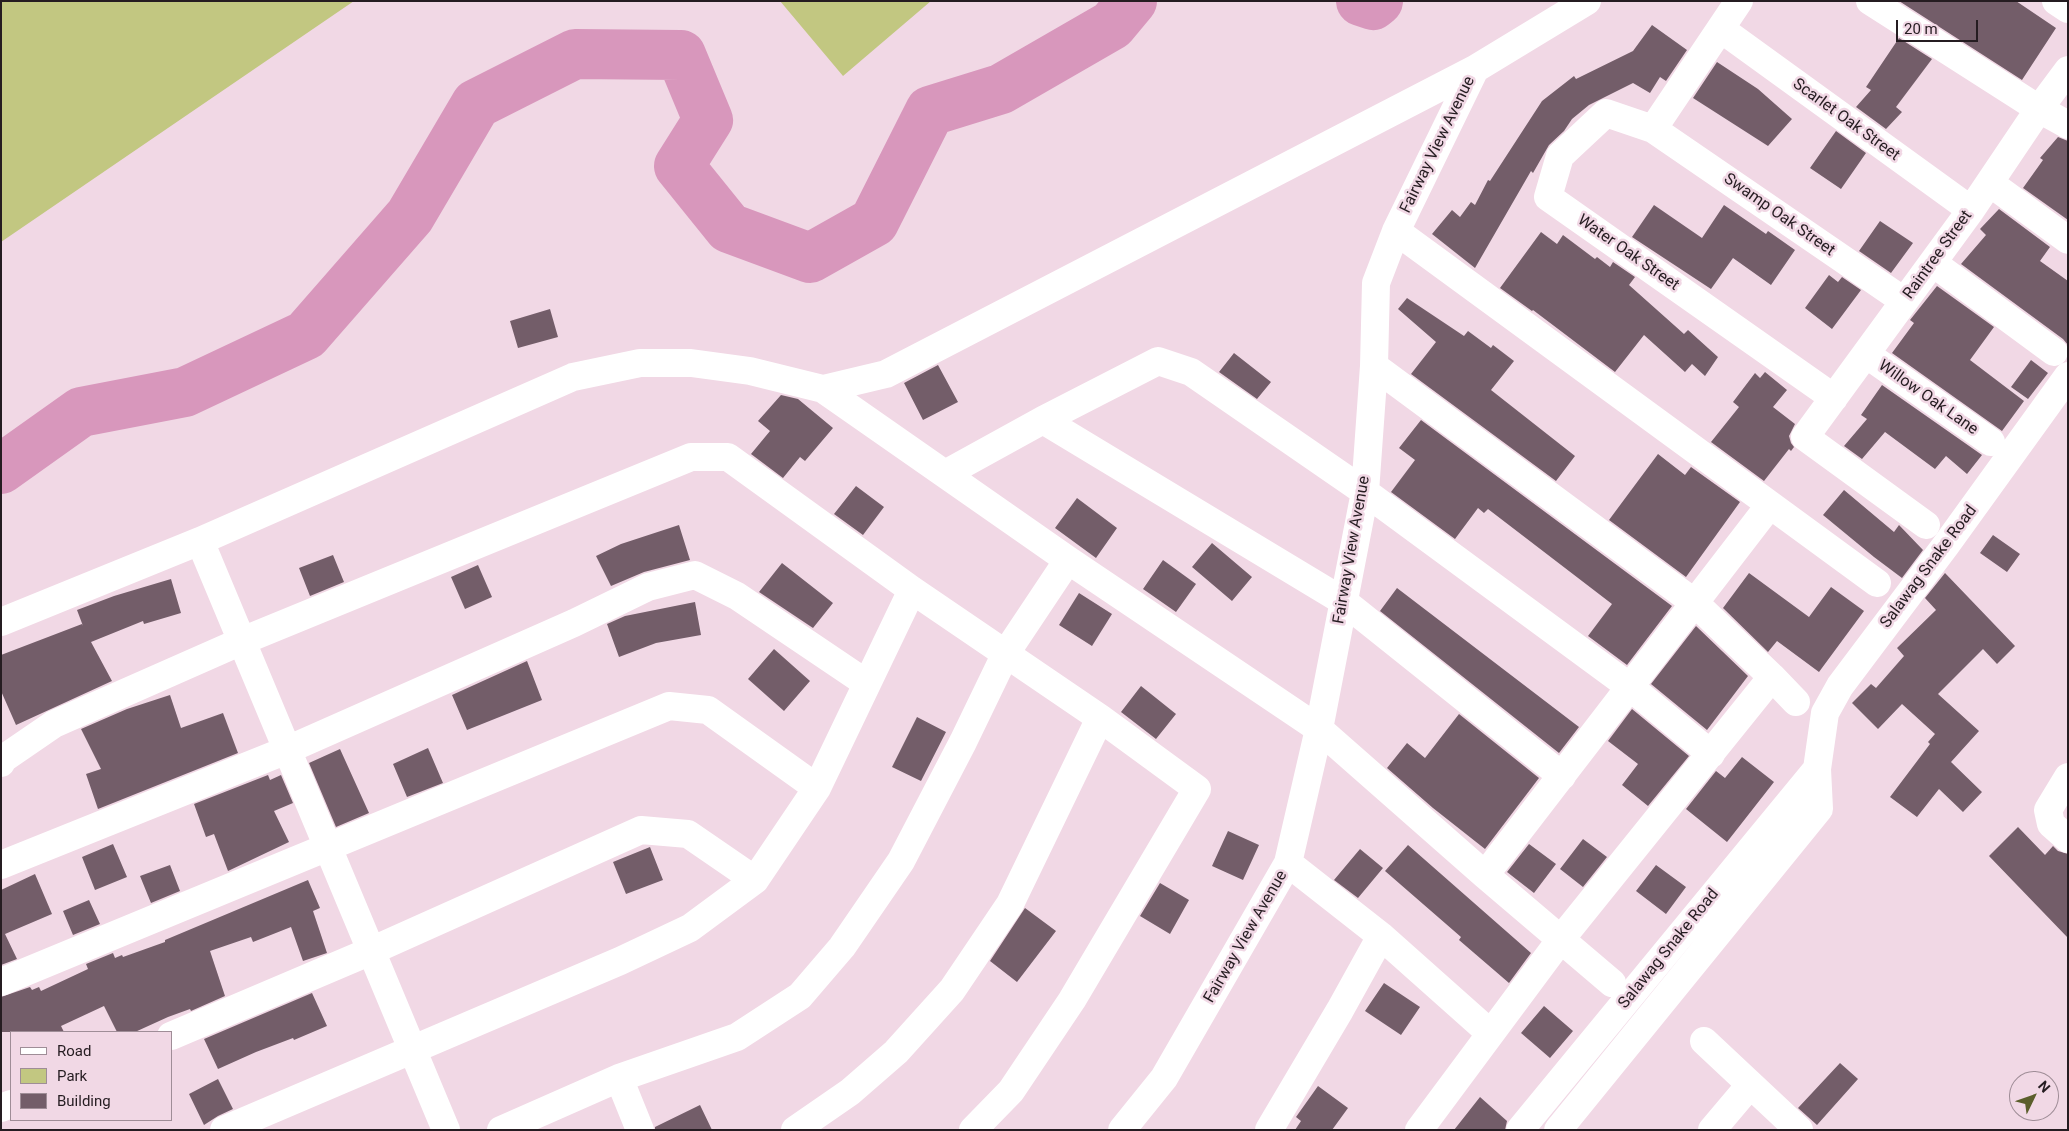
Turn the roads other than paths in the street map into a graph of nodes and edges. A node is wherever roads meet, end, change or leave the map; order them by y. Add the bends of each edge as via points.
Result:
1 (1587, 1) edge
2 (1739, 1) edge
3 (1870, 1) edge
4 (2056, 1) edge
5 (2068, 9) edge
6 (1721, 29) junction
7 (1475, 69) junction
8 (2068, 70) edge
9 (2039, 108) junction
10 (2068, 125) edge
11 (1653, 129) junction
12 (1990, 183) junction
13 (1971, 210) junction
14 (1396, 231) junction
15 (2068, 240) edge
16 (1933, 263) junction
17 (1904, 302) junction
18 (2054, 352) dead end
19 (1866, 354) junction
20 (1374, 366) junction
21 (2068, 376) edge
22 (823, 389) junction
23 (1834, 398) junction
24 (1042, 420) junction
25 (1991, 442) dead end
26 (945, 474) junction
27 (1365, 492) junction
28 (1769, 506) junction
29 (1926, 525) dead end
30 (200, 541) junction
31 (1068, 560) junction
32 (1877, 583) dead end
33 (912, 590) junction
34 (1343, 601) junction
35 (1695, 603) junction
36 (1, 622) edge
37 (242, 641) junction
38 (1006, 653) junction
39 (1772, 677) junction
40 (866, 683) junction
41 (1630, 687) junction
42 (1796, 702) dead end
43 (1100, 718) junction
44 (1319, 729) junction
45 (287, 750) junction
46 (1712, 754) junction
47 (1, 762) edge
48 (1817, 769) junction
49 (1562, 776) junction
50 (2068, 777) edge
51 (817, 788) junction
52 (2068, 838) edge
53 (328, 846) junction
54 (1288, 862) junction
55 (1, 865) edge
56 (1485, 875) junction
57 (755, 880) junction
58 (1381, 936) junction
59 (1561, 939) junction
60 (371, 951) junction
61 (1, 982) edge
62 (1612, 983) dead end
63 (1490, 1033) junction
64 (172, 1036) edge
65 (1704, 1042) dead end
66 (412, 1048) junction
67 (619, 1078) junction
68 (1750, 1085) junction
69 (224, 1130) edge
70 (446, 1130) edge
71 (501, 1130) edge
72 (640, 1130) edge
73 (795, 1130) edge
74 (973, 1130) edge
75 (1122, 1130) edge
76 (1269, 1130) edge
77 (1419, 1130) edge
78 (1520, 1130) edge
79 (1558, 1130) edge
80 (1712, 1130) edge
81 (1799, 1130) edge

1 - 7 street, Fairway View Avenue
2 - 6 street
3 - 9 street
4 - 5 street
6 - 11 street
6 - 13 street, Scarlet Oak Street
7 - 14 street, Fairway View Avenue
7 - 22 street via 886,374
8 - 9 street, Raintree Street
9 - 10 street
9 - 12 street, Raintree Street
11 - 17 street, Swamp Oak Street
11 - 23 street, Water Oak Street via 1606,113 1560,156 1548,197
12 - 13 street, Raintree Street
12 - 15 street
13 - 16 street, Raintree Street
14 - 20 street, Fairway View Avenue via 1376,283
14 - 28 street
16 - 17 street, Raintree Street
16 - 18 street
17 - 19 street, Raintree Street
19 - 23 street, Raintree Street
19 - 25 street, Willow Oak Lane
20 - 27 street, Fairway View Avenue
20 - 35 street
21 - 48 street, Salawag Snake Road via 1840,686 1825,713
22 - 26 street
22 - 30 street via 750,371 691,363 640,363 573,377
23 - 29 street, Raintree Street via 1805,437
24 - 26 street
24 - 27 street via 1158,361 1191,372
24 - 34 street
26 - 31 street
27 - 34 street, Fairway View Avenue
27 - 41 street
28 - 32 street
28 - 35 street
30 - 36 street
30 - 37 street
31 - 38 street
31 - 44 street
33 - 37 street via 728,457 691,457
33 - 38 street
33 - 40 street
34 - 44 street, Fairway View Avenue
34 - 49 street
35 - 39 street
35 - 41 street
37 - 45 street
37 - 47 street via 54,724
38 - 43 street
38 - 67 street via 901,861 842,947 800,996 737,1037
39 - 42 street
39 - 46 street
40 - 45 street via 737,596 695,574 648,587
40 - 51 street
41 - 46 street
41 - 49 street
43 - 73 street via 1010,904 952,990 896,1052 850,1092
43 - 74 street via 1197,788 1072,1000 1011,1091
44 - 54 street, Fairway View Avenue
44 - 56 street
45 - 53 street
45 - 55 street
46 - 59 street
48 - 78 street, Salawag Snake Road
48 - 79 street, Salawag Snake Road via 1819,809
49 - 56 street
50 - 52 street via 2048,810 2052,824
51 - 53 street via 708,710 670,706
51 - 57 street
53 - 60 street
53 - 61 street
54 - 58 street
54 - 75 street, Fairway View Avenue via 1164,1078
56 - 59 street
57 - 60 street via 688,834 642,830
57 - 66 street via 690,928 620,961
58 - 63 street
58 - 76 street
59 - 62 street
59 - 63 street
60 - 64 street
60 - 66 street
63 - 77 street
65 - 68 street
66 - 69 street
66 - 70 street
67 - 71 street
67 - 72 street
68 - 80 street
68 - 81 street

